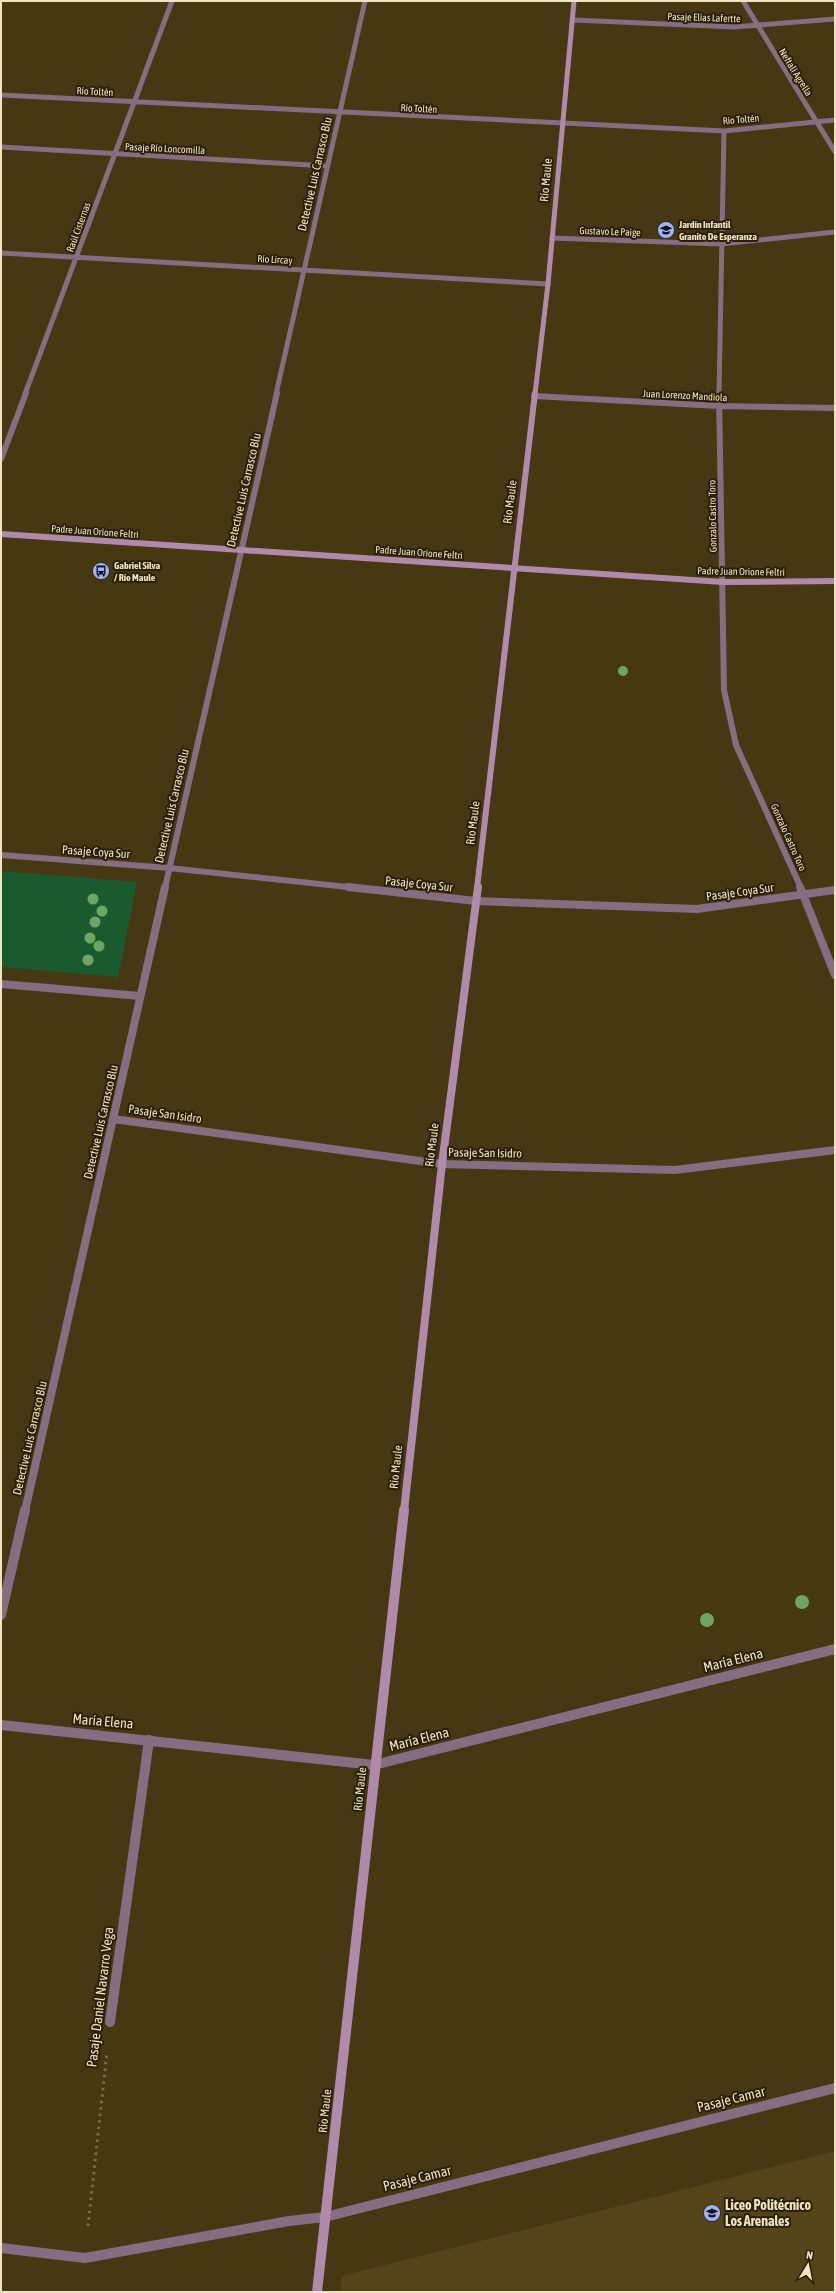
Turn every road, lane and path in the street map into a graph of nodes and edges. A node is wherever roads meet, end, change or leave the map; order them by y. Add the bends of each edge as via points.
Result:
1 (172, 1) edge
2 (365, 1) edge
3 (574, 1) edge
4 (742, 1) edge
5 (835, 19) edge
6 (573, 20) junction
7 (758, 26) junction
8 (1, 95) edge
9 (134, 102) junction
10 (340, 113) junction
11 (835, 120) edge
12 (817, 122) junction
13 (563, 124) junction
14 (724, 130) junction
15 (1, 147) edge
16 (835, 152) edge
17 (115, 154) junction
18 (328, 166) junction
19 (835, 232) edge
20 (552, 238) junction
21 (721, 244) junction
22 (1, 253) edge
23 (77, 257) junction
24 (305, 270) junction
25 (548, 284) junction
26 (534, 396) junction
27 (719, 406) junction
28 (835, 408) edge
29 (1, 460) edge
30 (1, 534) edge
31 (241, 550) junction
32 (514, 568) junction
33 (835, 581) edge
34 (723, 582) junction
35 (1, 855) edge
36 (169, 868) junction
37 (835, 890) edge
38 (804, 895) junction
39 (476, 901) junction
40 (835, 975) edge
41 (1, 984) edge
42 (140, 996) junction
43 (113, 1119) junction
44 (835, 1150) edge
45 (442, 1164) junction
46 (1, 1615) edge
47 (835, 1649) edge
48 (1, 1725) edge
49 (149, 1740) junction
50 (374, 1765) junction
51 (110, 2022) joint
52 (835, 2088) edge
53 (325, 2216) junction
54 (1, 2248) edge
55 (85, 2258) junction
56 (316, 2292) edge

1 - 9 street, Raúl Cisternas
2 - 10 street, Detective Luis Carrasco Blu
3 - 6 street, Río Maule
4 - 7 street, Neftalí Agrella
5 - 7 street, Pasaje Elías Lafertte
6 - 7 street, Pasaje Elías Lafertte via 714,27
6 - 13 street, Río Maule
7 - 12 street, Neftalí Agrella
8 - 9 street, Río Toltén
9 - 10 street, Río Toltén
9 - 17 street, Raúl Cisternas
10 - 13 street, Río Toltén
10 - 18 street, Detective Luis Carrasco Blu
11 - 12 street, Río Toltén
12 - 14 street, Río Toltén
12 - 16 street, Neftalí Agrella
13 - 14 street, Río Toltén
13 - 20 street, Río Maule
14 - 21 street, Gonzalo Castro Toro
15 - 17 street, Pasaje Río Loncomilla
17 - 18 street, Pasaje Río Loncomilla
17 - 23 street, Raúl Cisternas
18 - 24 street, Detective Luis Carrasco Blu
19 - 21 street, Gustavo Le Paige
20 - 21 street, Gustavo Le Paige
20 - 25 street, Río Maule
21 - 27 street, Gonzalo Castro Toro
22 - 23 street, Río Lircay
23 - 24 street, Río Lircay
23 - 29 street, Raúl Cisternas
24 - 25 street, Río Lircay
24 - 31 street, Detective Luis Carrasco Blu
25 - 26 street, Río Maule
26 - 27 street, Juan Lorenzo Mandiola
26 - 32 street, Río Maule
27 - 28 street, Juan Lorenzo Mandiola
27 - 34 street, Gonzalo Castro Toro
30 - 31 street, Padre Juan Orione Feltri
31 - 32 street, Padre Juan Orione Feltri
31 - 36 street, Detective Luis Carrasco Blu
32 - 34 street, Padre Juan Orione Feltri
32 - 39 street, Río Maule
33 - 34 street, Padre Juan Orione Feltri
34 - 38 street, Gonzalo Castro Toro via 724,690 736,745
35 - 36 street, Pasaje Coya Sur
36 - 39 street, Pasaje Coya Sur
36 - 42 street, Detective Luis Carrasco Blu
37 - 38 street, Pasaje Coya Sur
38 - 39 street, Pasaje Coya Sur via 697,909
38 - 40 street, Gonzalo Castro Toro
39 - 45 street, Río Maule
41 - 42 street
42 - 43 street, Detective Luis Carrasco Blu
43 - 45 street, Pasaje San Isidro
43 - 46 street, Detective Luis Carrasco Blu
44 - 45 street, Pasaje San Isidro via 675,1170
45 - 50 street, Río Maule
47 - 50 street, María Elena
48 - 49 street, María Elena
49 - 50 street, María Elena
49 - 51 street, Pasaje Daniel Navarro Vega
50 - 53 street, Río Maule
51 - 55 path, Pasaje Daniel Navarro Vega
52 - 53 street, Pasaje Camar
53 - 55 street, Pasaje Camar
53 - 56 street, Río Maule
54 - 55 street, Pasaje Camar

